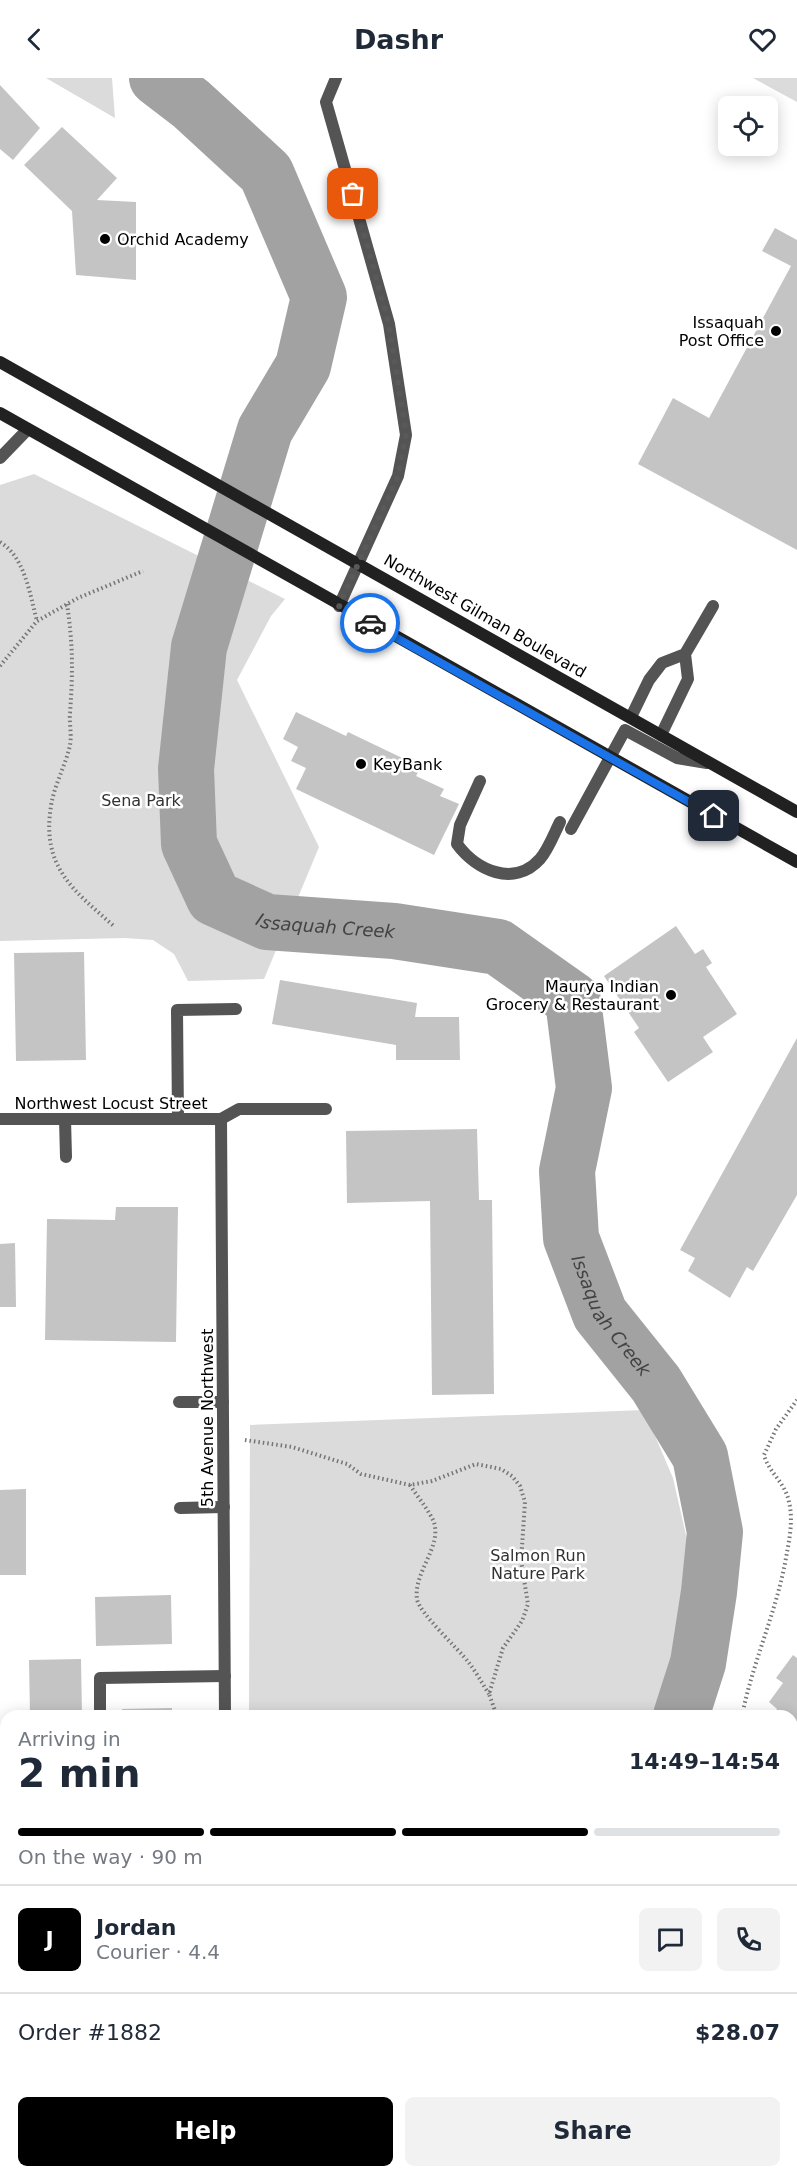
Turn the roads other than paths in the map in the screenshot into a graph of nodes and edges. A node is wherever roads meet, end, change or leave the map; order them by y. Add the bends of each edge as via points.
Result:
1 (336, 78) edge
2 (0, 362) edge
3 (0, 413) edge
4 (28, 429) junction
5 (0, 458) edge
6 (359, 564) junction
7 (339, 606) junction
8 (712, 606) dead end
9 (685, 654) junction
10 (631, 717) junction
11 (661, 735) junction
12 (610, 757) junction
13 (711, 763) junction
14 (480, 781) dead end
15 (797, 812) edge
16 (797, 862) edge
17 (236, 1009) dead end
18 (326, 1109) dead end
19 (0, 1119) edge
20 (65, 1119) junction
21 (178, 1119) junction
22 (221, 1119) junction
23 (66, 1157) dead end
24 (179, 1402) dead end
25 (223, 1402) junction
26 (224, 1507) junction
27 (180, 1508) dead end
28 (225, 1676) junction
29 (100, 1710) edge
30 (225, 1710) edge

1 - 6 street via 326,102 389,324 406,435 398,476
2 - 6 street, Northwest Gilman Boulevard
3 - 4 street
4 - 5 street
4 - 7 street
6 - 7 street
6 - 10 street, Northwest Gilman Boulevard
7 - 12 street
8 - 9 street
9 - 10 street via 662,663
9 - 11 street via 688,679
10 - 11 street, Northwest Gilman Boulevard
11 - 13 street, Northwest Gilman Boulevard
12 - 13 street via 625,730 677,758
12 - 14 street via 540,859 525,870 503,875 466,856 457,844 460,825
12 - 16 street
13 - 15 street, Northwest Gilman Boulevard
17 - 21 street via 177,1010
18 - 22 street via 239,1109
19 - 20 street, Northwest Locust Street
20 - 21 street, Northwest Locust Street
20 - 23 street
21 - 22 street, Northwest Locust Street
22 - 25 street, 5th Avenue Northwest
24 - 25 street
25 - 26 street, 5th Avenue Northwest
26 - 27 street
26 - 28 street, 5th Avenue Northwest
28 - 29 street via 100,1678
28 - 30 street, 5th Avenue Northwest

